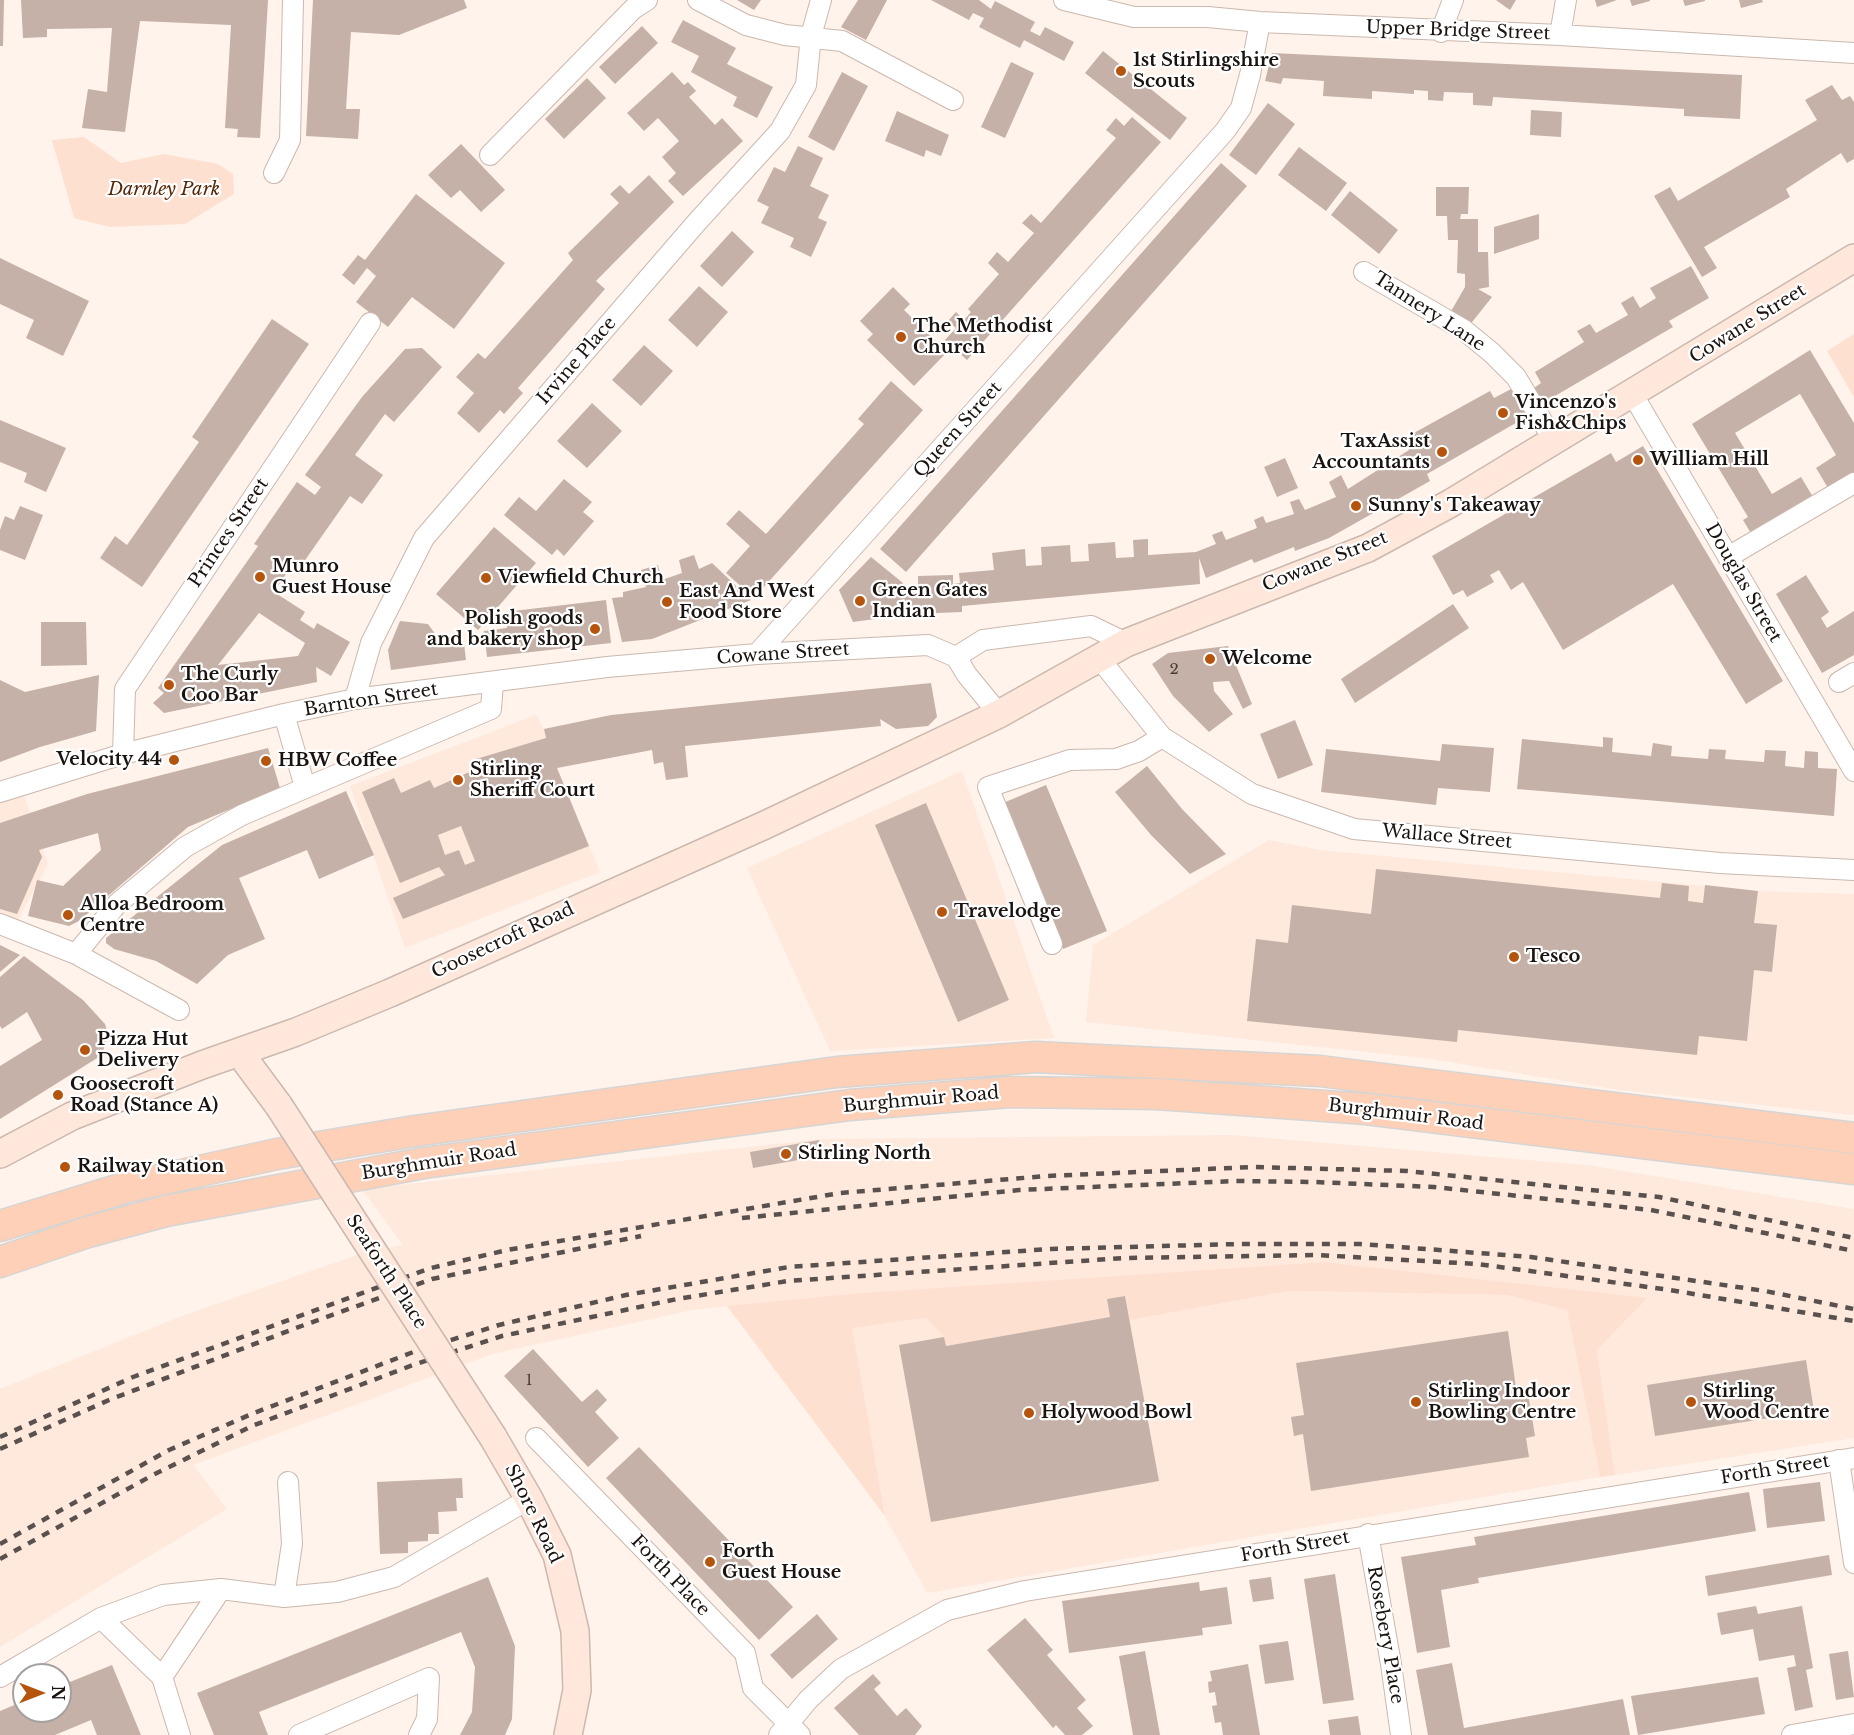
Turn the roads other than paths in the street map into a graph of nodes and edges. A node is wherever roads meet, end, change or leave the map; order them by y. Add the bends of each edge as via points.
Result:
1 (293, 0) edge
2 (647, 0) edge
3 (699, 0) edge
4 (821, 0) edge
5 (1064, 0) edge
6 (1453, 0) edge
7 (1566, 0) edge
8 (1260, 22) junction
9 (1441, 32) junction
10 (1560, 35) junction
11 (811, 36) junction
12 (1854, 53) edge
13 (953, 100) dead end
14 (490, 156) dead end
15 (274, 173) dead end
16 (1854, 258) edge
17 (1364, 272) dead end
18 (370, 323) dead end
19 (1633, 395) junction
20 (1554, 441) junction
21 (1854, 483) edge
22 (1728, 557) junction
23 (1126, 643) junction
24 (757, 654) junction
25 (956, 657) junction
26 (1099, 658) junction
27 (608, 667) joint
28 (493, 683) junction
29 (355, 699) junction
30 (284, 714) junction
31 (999, 714) junction
32 (1162, 737) junction
33 (123, 754) junction
34 (1854, 771) edge
35 (305, 787) junction
36 (0, 792) edge
37 (1854, 870) edge
38 (0, 924) edge
39 (1052, 944) dead end
40 (76, 954) junction
41 (178, 1010) dead end
42 (239, 1052) junction
43 (1854, 1138) edge
44 (0, 1154) edge
45 (1854, 1169) edge
46 (0, 1226) edge
47 (0, 1262) edge
48 (493, 1437) joint
49 (536, 1438) dead end
50 (1846, 1459) edge
51 (288, 1482) dead end
52 (529, 1499) junction
53 (1368, 1534) junction
54 (1854, 1563) edge
55 (221, 1589) junction
56 (284, 1597) junction
57 (101, 1618) junction
58 (0, 1677) edge
59 (162, 1677) junction
60 (1854, 1724) edge
61 (789, 1731) edge
62 (307, 1733) edge
63 (180, 1735) edge
64 (419, 1735) edge
65 (568, 1735) edge
66 (1401, 1735) edge
67 (1792, 1735) edge

1 - 15 street via 290,140
2 - 14 street via 633,9
3 - 11 street via 746,25 785,35
4 - 11 street, Irvine Place
5 - 8 street, Upper Bridge Street via 1134,17
6 - 9 street
7 - 10 street
8 - 9 street, Upper Bridge Street
8 - 24 street, Queen Street via 1241,108 1225,131
9 - 10 street, Upper Bridge Street
10 - 12 street, Upper Bridge Street
11 - 13 street via 842,41
11 - 29 street, Irvine Place via 806,85 780,131 424,538 371,643
16 - 19 main road, Cowane Street
17 - 20 street, Tannery Lane via 1464,330 1492,353 1516,376
18 - 33 street, Princes Street via 125,689
19 - 20 main road, Cowane Street
19 - 22 street, Douglas Street
20 - 23 main road, Cowane Street via 1368,548
21 - 22 street
22 - 34 street, Douglas Street
23 - 25 street via 1091,626 983,640
23 - 26 main road, Cowane Street
24 - 25 street, Cowane Street via 928,645
24 - 27 street, Cowane Street
25 - 31 street
26 - 31 main road, Cowane Street
26 - 32 street, Wallace Street
27 - 28 street, Barnton Street
28 - 29 street, Barnton Street
28 - 35 street via 491,709
29 - 30 street, Barnton Street
30 - 33 street, Barnton Street
30 - 35 street
31 - 42 main road, Goosecroft Road via 765,825 390,993
32 - 37 street, Wallace Street via 1252,794 1354,829 1720,863
32 - 39 street via 1116,759 1070,760 988,787
33 - 36 street, Barnton Street
35 - 40 street via 242,815 186,847 117,904
38 - 40 street
40 - 41 street
42 - 44 main road, Goosecroft Road via 72,1116
42 - 48 main road, Seaforth Place, bridge via 279,1106
43 - 46 main road, Burghmuir Road via 1320,1071 1036,1057 837,1072 415,1131 277,1154 127,1187
45 - 47 main road, Burghmuir Road via 1366,1109 1157,1094 1010,1092 838,1106 424,1163 166,1211
48 - 52 main road, Shore Road
49 - 61 street, Forth Place via 745,1653 753,1688
50 - 53 street, Forth Street
50 - 54 street
51 - 56 street via 292,1544
52 - 56 street via 394,1577 337,1592
52 - 65 main road, Shore Road via 556,1555 575,1631 577,1690
53 - 61 street, Forth Street via 1025,1591 946,1610 842,1669
53 - 66 street, Rosebery Place
55 - 56 street
55 - 57 street via 162,1595
55 - 59 street
57 - 58 street
57 - 59 street
59 - 63 street
60 - 67 street
62 - 64 street via 429,1678 427,1719

